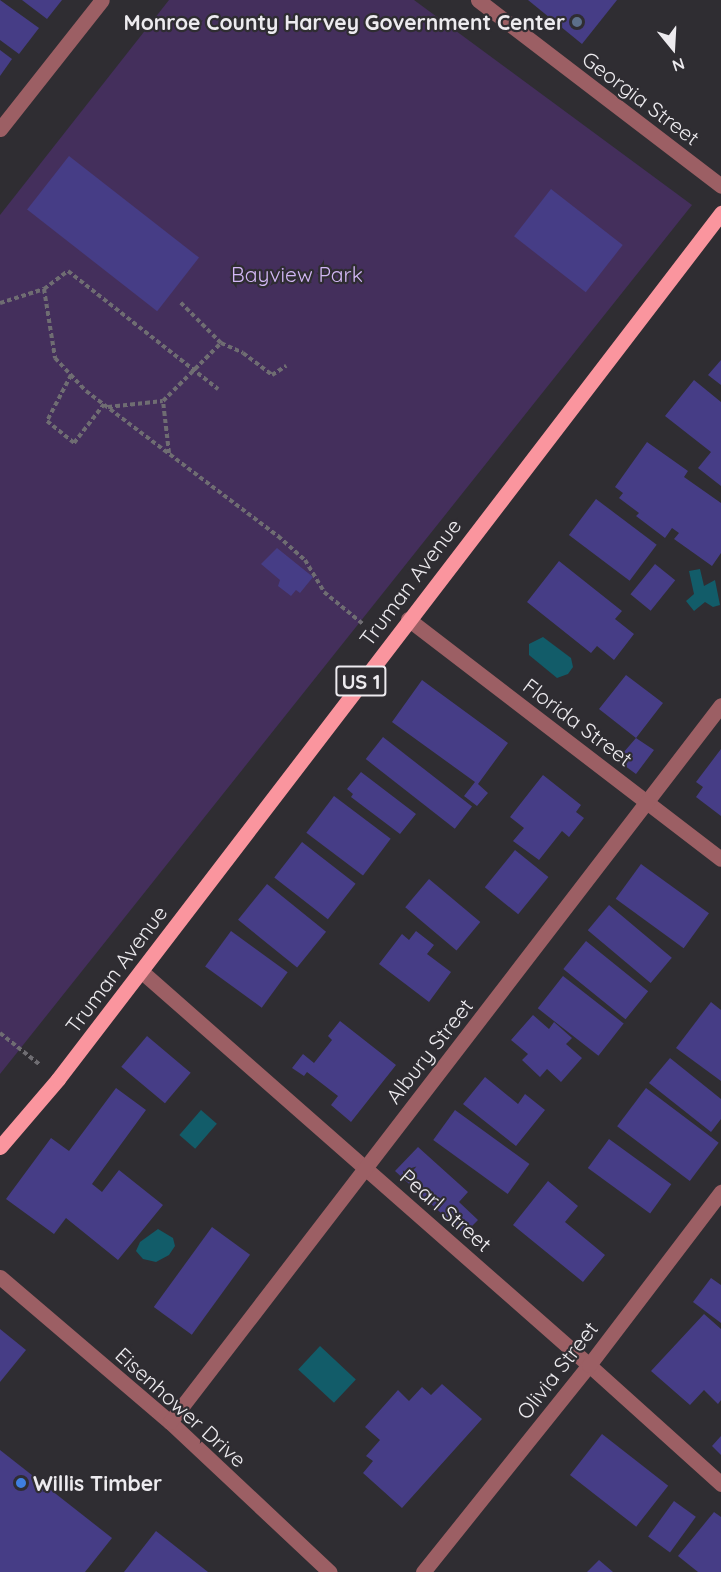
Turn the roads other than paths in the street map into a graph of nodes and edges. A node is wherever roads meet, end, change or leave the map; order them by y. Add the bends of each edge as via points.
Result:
1 (102, 0) edge
2 (478, 0) edge
3 (0, 129) edge
4 (721, 186) edge
5 (721, 213) edge
6 (408, 619) junction
7 (721, 705) edge
8 (647, 802) junction
9 (721, 859) edge
10 (141, 971) junction
11 (0, 1147) edge
12 (366, 1167) junction
13 (721, 1192) edge
14 (0, 1277) edge
15 (589, 1365) junction
16 (170, 1422) junction
17 (721, 1484) edge
18 (330, 1572) edge
19 (423, 1572) edge

1 - 3 street
2 - 4 street, Georgia Street
5 - 6 main road, Truman Avenue / US 1
6 - 8 street, Florida Street
6 - 10 main road, Truman Avenue / US 1
7 - 8 street, Albury Street
8 - 9 street, Florida Street
8 - 12 street, Albury Street
10 - 11 main road, Truman Avenue / US 1
10 - 12 street, Pearl Street
12 - 15 street, Pearl Street
12 - 16 street, Albury Street
13 - 15 street, Olivia Street
14 - 16 street, Eisenhower Drive
15 - 17 street, Pearl Street
15 - 19 street, Olivia Street
16 - 18 street, Eisenhower Drive

